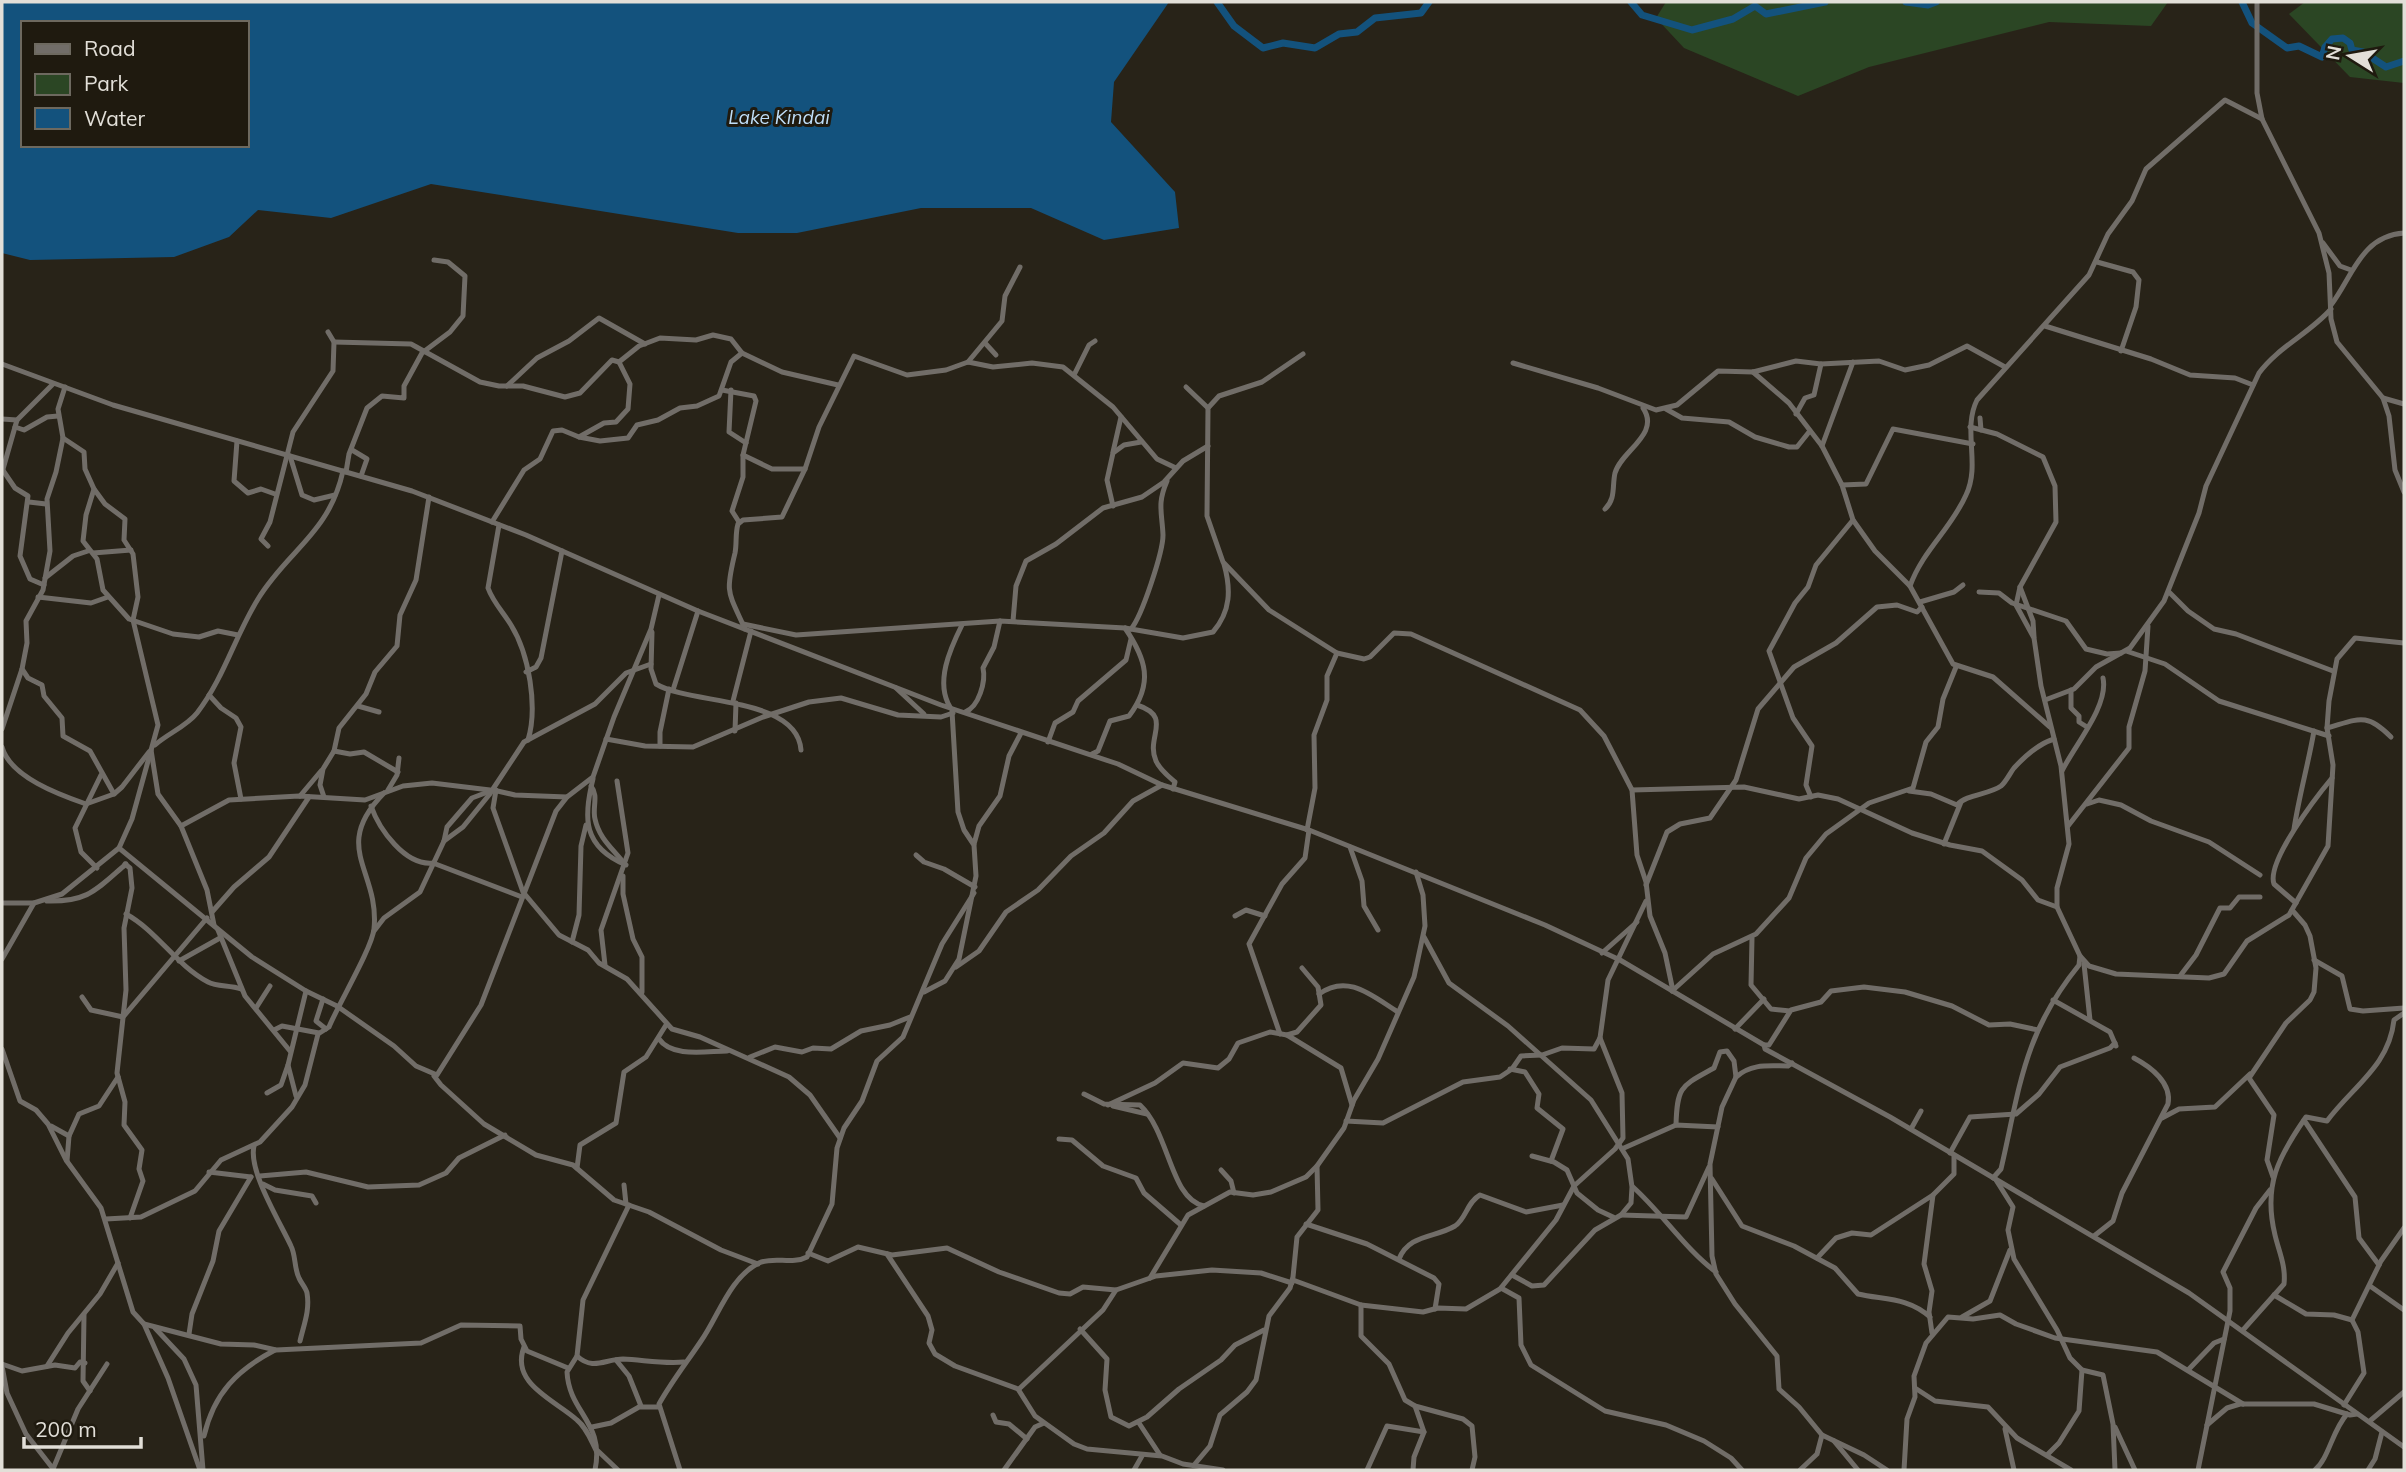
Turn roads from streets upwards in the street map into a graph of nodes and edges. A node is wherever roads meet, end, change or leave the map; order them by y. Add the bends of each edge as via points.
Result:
1 (2257, 2) edge
2 (2262, 119) junction
3 (2404, 233) edge
4 (2321, 241) junction
5 (434, 260) dead end
6 (2097, 262) junction
7 (1020, 267) dead end
8 (2351, 270) junction
9 (2331, 307) junction
10 (2045, 326) junction
11 (328, 332) dead end
12 (1095, 341) dead end
13 (334, 342) junction
14 (985, 343) junction
15 (645, 344) junction
16 (424, 350) junction
17 (2121, 351) junction
18 (742, 353) junction
19 (1303, 354) dead end
20 (996, 355) dead end
21 (619, 362) junction
22 (968, 362) junction
23 (1853, 362) junction
24 (1513, 363) dead end
25 (2, 364) edge
26 (1821, 364) junction
27 (2005, 367) junction
28 (1753, 372) junction
29 (1074, 374) junction
30 (53, 384) junction
31 (838, 385) junction
32 (2253, 385) junction
33 (507, 386) junction
34 (65, 387) junction
35 (1185, 387) dead end
36 (722, 390) junction
37 (730, 390) junction
38 (2383, 398) junction
39 (2404, 404) edge
40 (1208, 408) junction
41 (1643, 408) junction
42 (1666, 409) junction
43 (1796, 414) junction
44 (58, 416) junction
45 (1121, 417) junction
46 (1980, 418) dead end
47 (2, 419) edge
48 (16, 424) junction
49 (1970, 427) junction
50 (1981, 430) junction
51 (1809, 432) junction
52 (579, 437) junction
53 (63, 438) junction
54 (237, 441) junction
55 (1141, 442) junction
56 (746, 443) junction
57 (1973, 444) junction
58 (1208, 446) junction
59 (1822, 446) junction
60 (352, 450) junction
61 (1113, 453) junction
62 (743, 455) junction
63 (287, 456) junction
64 (1176, 468) junction
65 (2, 469) edge
66 (805, 469) junction
67 (344, 471) junction
68 (361, 476) junction
69 (1168, 478) junction
70 (1842, 485) junction
71 (94, 489) junction
72 (2404, 492) edge
73 (275, 494) junction
74 (335, 495) junction
75 (429, 497) junction
76 (29, 502) junction
77 (47, 504) junction
78 (1112, 506) junction
79 (1605, 509) dead end
80 (1853, 520) junction
81 (492, 522) junction
82 (738, 522) junction
83 (499, 525) junction
84 (268, 546) dead end
85 (131, 550) junction
86 (562, 551) junction
87 (90, 552) junction
88 (1223, 562) junction
89 (45, 582) junction
90 (1963, 585) dead end
91 (1910, 586) junction
92 (2020, 587) junction
93 (1979, 592) dead end
94 (2169, 592) junction
95 (659, 594) junction
96 (38, 597) junction
97 (108, 597) junction
98 (1921, 605) junction
99 (2016, 605) junction
100 (2028, 607) junction
101 (698, 611) junction
102 (133, 620) junction
103 (1000, 621) junction
104 (1013, 621) junction
105 (2149, 624) junction
106 (962, 625) junction
107 (747, 628) junction
108 (1128, 628) junction
109 (652, 629) junction
110 (238, 635) junction
111 (1132, 638) junction
112 (2034, 638) junction
113 (2404, 643) edge
114 (2124, 651) junction
115 (1337, 653) junction
116 (2146, 656) junction
117 (651, 664) junction
118 (1956, 667) junction
119 (22, 669) junction
120 (2333, 671) junction
121 (526, 672) junction
122 (633, 672) junction
123 (2103, 678) dead end
124 (1780, 684) junction
125 (894, 685) junction
126 (671, 690) junction
127 (2071, 690) junction
128 (366, 694) junction
129 (209, 695) junction
130 (2045, 700) junction
131 (735, 702) junction
132 (1137, 705) junction
133 (358, 706) junction
134 (366, 707) junction
135 (952, 709) junction
136 (379, 712) dead end
137 (965, 712) junction
138 (768, 716) junction
139 (926, 716) junction
140 (2050, 727) junction
141 (2087, 727) junction
142 (2328, 728) junction
143 (2, 729) edge
144 (735, 731) junction
145 (2314, 731) junction
146 (1021, 733) junction
147 (2329, 736) junction
148 (2391, 737) dead end
149 (606, 739) junction
150 (2054, 739) junction
151 (528, 740) junction
152 (1048, 742) junction
153 (660, 746) junction
154 (2, 747) edge
155 (151, 749) junction
156 (802, 750) dead end
157 (334, 751) junction
158 (1089, 754) junction
159 (399, 758) dead end
160 (323, 769) junction
161 (2062, 771) junction
162 (397, 774) junction
163 (101, 775) junction
164 (593, 777) junction
165 (2332, 778) junction
166 (617, 781) dead end
167 (412, 785) junction
168 (1162, 785) junction
169 (591, 786) junction
170 (1173, 789) junction
171 (1730, 789) junction
172 (493, 790) junction
173 (1632, 790) junction
174 (1907, 790) junction
175 (386, 792) junction
176 (114, 794) junction
177 (299, 796) junction
178 (309, 797) junction
179 (324, 797) junction
180 (566, 797) junction
181 (1811, 797) junction
182 (241, 799) junction
183 (1961, 800) junction
184 (86, 804) junction
185 (2087, 804) junction
186 (371, 806) junction
187 (1862, 808) junction
188 (586, 825) junction
189 (181, 826) junction
190 (2068, 826) junction
191 (1308, 830) junction
192 (2294, 832) junction
193 (444, 841) junction
194 (1944, 844) junction
195 (974, 845) junction
196 (1350, 847) junction
197 (119, 848) junction
198 (916, 855) dead end
199 (132, 860) junction
200 (433, 863) junction
201 (125, 864) junction
202 (625, 866) junction
203 (97, 868) junction
204 (1416, 872) junction
205 (2260, 875) dead end
206 (1646, 885) junction
207 (974, 890) junction
208 (523, 894) junction
209 (2260, 897) dead end
210 (1647, 899) junction
211 (44, 901) junction
212 (2, 903) edge
213 (34, 903) junction
214 (2296, 903) junction
215 (2057, 907) junction
216 (2292, 911) junction
217 (212, 912) junction
218 (126, 914) junction
219 (1234, 916) dead end
220 (1265, 916) junction
221 (206, 918) junction
222 (1638, 921) junction
223 (216, 927) junction
224 (1378, 930) dead end
225 (374, 931) junction
226 (1424, 937) junction
227 (220, 938) junction
228 (1752, 938) junction
229 (572, 942) junction
230 (1602, 953) junction
231 (174, 955) junction
232 (2080, 956) junction
233 (2, 960) edge
234 (1620, 960) junction
235 (2314, 960) junction
236 (179, 961) junction
237 (2084, 964) junction
238 (607, 968) junction
239 (1302, 968) dead end
240 (950, 973) junction
241 (2180, 976) junction
242 (270, 986) dead end
243 (242, 989) junction
244 (306, 991) junction
245 (1671, 991) junction
246 (924, 992) junction
247 (642, 994) junction
248 (1319, 994) junction
249 (82, 996) dead end
250 (323, 999) junction
251 (1764, 999) junction
252 (2053, 1000) junction
253 (337, 1006) junction
254 (256, 1008) junction
255 (2404, 1010) edge
256 (1790, 1011) junction
257 (1398, 1012) junction
258 (123, 1017) junction
259 (911, 1017) junction
260 (2090, 1020) junction
261 (666, 1025) junction
262 (298, 1028) junction
263 (326, 1029) junction
264 (1735, 1029) junction
265 (274, 1030) junction
266 (2038, 1030) junction
267 (319, 1033) junction
268 (1283, 1034) junction
269 (659, 1038) junction
270 (1600, 1038) junction
271 (1764, 1045) junction
272 (2, 1049) edge
273 (290, 1051) junction
274 (730, 1051) junction
275 (1541, 1055) junction
276 (747, 1056) junction
277 (2134, 1058) dead end
278 (1791, 1062) junction
279 (288, 1065) junction
280 (1510, 1069) junction
281 (2250, 1074) junction
282 (434, 1075) junction
283 (118, 1077) junction
284 (1736, 1077) junction
285 (267, 1093) dead end
286 (1084, 1094) dead end
287 (296, 1096) junction
288 (1109, 1105) junction
289 (1352, 1105) junction
290 (1921, 1111) dead end
291 (2014, 1115) junction
292 (2162, 1118) junction
293 (2304, 1120) junction
294 (1346, 1121) junction
295 (48, 1124) junction
296 (1676, 1125) junction
297 (1718, 1127) junction
298 (1911, 1129) junction
299 (505, 1135) junction
300 (69, 1136) junction
301 (839, 1138) junction
302 (1059, 1139) dead end
303 (1622, 1145) junction
304 (254, 1146) junction
305 (1952, 1154) junction
306 (1532, 1156) dead end
307 (1551, 1161) junction
308 (67, 1162) junction
309 (1710, 1164) junction
310 (1317, 1166) junction
311 (577, 1168) junction
312 (1221, 1170) dead end
313 (209, 1172) junction
314 (1710, 1176) junction
315 (251, 1177) junction
316 (2273, 1177) junction
317 (261, 1179) junction
318 (1994, 1179) junction
319 (624, 1185) dead end
320 (1574, 1186) junction
321 (1632, 1187) junction
322 (2271, 1188) junction
323 (1234, 1193) junction
324 (1933, 1195) junction
325 (316, 1203) dead end
326 (1565, 1204) junction
327 (628, 1205) junction
328 (1204, 1206) junction
329 (1621, 1214) junction
330 (1664, 1216) junction
331 (1613, 1217) junction
332 (130, 1218) junction
333 (107, 1219) junction
334 (1306, 1224) junction
335 (1181, 1225) junction
336 (2404, 1228) edge
337 (2094, 1237) junction
338 (2011, 1248) junction
339 (808, 1253) junction
340 (887, 1254) junction
341 (1817, 1258) junction
342 (1399, 1259) junction
343 (118, 1262) junction
344 (758, 1264) junction
345 (2379, 1267) junction
346 (1716, 1272) junction
347 (1512, 1275) junction
348 (1149, 1279) junction
349 (1292, 1281) junction
350 (2370, 1286) junction
351 (1501, 1288) junction
352 (1116, 1290) junction
353 (2274, 1295) junction
354 (1361, 1305) junction
355 (1435, 1309) junction
356 (2404, 1310) edge
357 (84, 1315) junction
358 (1930, 1317) junction
359 (1962, 1317) junction
360 (2227, 1318) junction
361 (2352, 1320) junction
362 (1942, 1321) junction
363 (144, 1324) junction
364 (154, 1326) junction
365 (1080, 1329) junction
366 (1264, 1330) junction
367 (2243, 1330) junction
368 (1932, 1333) junction
369 (189, 1334) junction
370 (2061, 1339) junction
371 (2224, 1339) junction
372 (300, 1341) dead end
373 (524, 1347) junction
374 (276, 1350) junction
375 (577, 1356) junction
376 (617, 1360) junction
377 (684, 1362) junction
378 (85, 1363) junction
379 (107, 1364) dead end
380 (2, 1365) edge
381 (47, 1366) junction
382 (568, 1368) junction
383 (2189, 1369) junction
384 (2082, 1370) junction
385 (1915, 1388) junction
386 (2213, 1388) junction
387 (1019, 1389) junction
388 (90, 1391) junction
389 (2404, 1392) edge
390 (2243, 1404) junction
391 (2344, 1405) junction
392 (641, 1406) junction
393 (1415, 1406) junction
394 (658, 1407) junction
395 (2357, 1413) junction
396 (2347, 1414) junction
397 (993, 1415) dead end
398 (2371, 1420) junction
399 (1044, 1423) junction
400 (1139, 1423) junction
401 (2113, 1424) junction
402 (2207, 1425) junction
403 (2004, 1426) junction
404 (592, 1427) junction
405 (1424, 1432) junction
406 (2382, 1432) junction
407 (1822, 1435) junction
408 (1027, 1439) junction
409 (201, 1441) junction
410 (1834, 1441) junction
411 (2404, 1447) edge
412 (598, 1452) junction
413 (1160, 1455) junction
414 (2047, 1455) junction
415 (1142, 1456) junction
416 (1194, 1465) junction
417 (1182, 1467) edge
418 (53, 1470) edge
419 (202, 1470) edge
420 (595, 1470) edge
421 (618, 1470) edge
422 (680, 1470) edge
423 (1004, 1470) edge
424 (1133, 1470) edge
425 (1223, 1470) edge
426 (1367, 1470) edge
427 (1413, 1470) edge
428 (1472, 1470) edge
429 (1742, 1470) edge
430 (1800, 1470) edge
431 (1858, 1470) edge
432 (1887, 1470) edge
433 (1902, 1470) edge
434 (2014, 1470) edge
435 (2071, 1470) edge
436 (2115, 1470) edge
437 (2135, 1470) edge
438 (2197, 1470) edge
439 (2315, 1470) edge
440 (2368, 1470) edge

1 - 2 street via 2257,93
2 - 4 street
2 - 6 street via 2228,99 2210,110 2146,169
3 - 8 street via 2371,246
4 - 8 street via 2340,266
4 - 9 street
5 - 16 street via 441,259 465,276 465,308 450,332
6 - 10 street
6 - 17 street via 2133,272 2139,280
7 - 14 street via 1004,298 1002,321
8 - 9 street
9 - 32 street via 2318,323 2266,363
9 - 38 street via 2333,333 2342,351
10 - 17 street
10 - 27 street
11 - 13 street
12 - 29 street
13 - 16 street via 401,342
13 - 63 street via 330,379 302,415
14 - 20 street
14 - 22 street
15 - 18 street via 662,337 696,340 712,335 732,340
15 - 21 street
15 - 33 street via 599,318 537,358
16 - 33 street via 480,382
16 - 60 street via 404,386 404,398 382,396 367,408
17 - 32 street via 2190,375 2235,378
18 - 31 street via 782,372
18 - 36 street via 731,362
19 - 40 street via 1262,382 1219,396
21 - 33 street via 612,360 580,393 567,397
21 - 52 street via 630,384 628,409 616,422
22 - 29 street via 993,367 1055,365
22 - 31 street via 907,375 855,356
23 - 26 street
23 - 27 street via 1879,361 1915,369 1968,346
23 - 59 street
24 - 41 street via 1598,388
25 - 30 street
26 - 28 street via 1796,361
26 - 43 street via 1814,395 1805,398
27 - 49 street via 1978,400
28 - 42 street via 1712,373 1677,405
28 - 43 street via 1785,398
29 - 45 street
30 - 34 street
30 - 48 street
31 - 66 street
32 - 94 street via 2206,486
34 - 44 street
34 - 54 street
35 - 40 street
36 - 37 street
36 - 52 street via 701,405 636,425 628,438 600,441
37 - 56 street via 729,432
37 - 56 street via 756,399
38 - 39 street
38 - 72 street via 2391,424 2395,470
40 - 58 street
41 - 42 street
41 - 79 street via 1648,416 1646,432 1616,471 1611,501
42 - 51 street via 1682,418 1729,422 1755,437 1789,447 1797,447
43 - 51 street
44 - 48 street via 24,430
44 - 53 street
45 - 55 street
45 - 61 street
46 - 50 street
47 - 48 street
48 - 65 street
49 - 50 street
49 - 57 street
50 - 92 street via 2043,457 2055,486 2056,522
51 - 59 street
52 - 81 street via 559,429 552,432 542,456 524,470
53 - 71 street via 83,451
53 - 77 street
54 - 63 street
54 - 73 street via 234,481 248,493 261,489
55 - 61 street
55 - 64 street via 1157,459
56 - 62 street
57 - 70 street via 1893,429 1866,484
57 - 91 street via 1966,494 1941,536 1924,554
58 - 64 street
58 - 88 street via 1207,516
59 - 70 street
60 - 67 street
60 - 68 street via 367,459
61 - 78 street via 1107,480
62 - 66 street via 772,469
62 - 82 street via 743,477 732,510
63 - 67 street
63 - 73 street
63 - 74 street via 301,494 314,500
64 - 69 street
65 - 76 street
66 - 82 street via 781,518
67 - 68 street
67 - 74 street
68 - 75 street
69 - 78 street via 1142,497
69 - 108 street via 1159,513 1161,544 1140,614
70 - 80 street
71 - 85 street via 124,517 124,540
71 - 87 street via 83,538
73 - 84 street via 270,522 261,538
74 - 110 street via 323,523 268,583
75 - 81 street
75 - 128 street via 416,580 400,615 397,646 374,672
76 - 77 street
76 - 89 street via 20,556 31,579
77 - 89 street via 51,544
78 - 104 street via 1026,561 1016,586
80 - 91 street via 1875,551
80 - 124 street via 1826,548 1808,587 1770,646
81 - 83 street
82 - 107 street via 727,579 731,602
83 - 86 street
83 - 121 street via 488,588 513,629
85 - 87 street
85 - 102 street via 138,597
86 - 95 street
86 - 121 street via 541,658
87 - 89 street via 74,556
87 - 97 street via 99,563
88 - 108 street via 1230,596 1213,632 1184,639
88 - 115 street via 1269,610
89 - 96 street
90 - 98 street
91 - 98 street
92 - 99 street
92 - 100 street
93 - 99 street via 1999,593
94 - 105 street
94 - 120 street via 2214,629
95 - 101 street
95 - 109 street
96 - 97 street via 90,603
96 - 119 street via 26,621
97 - 102 street
98 - 118 street
98 - 124 street via 1917,612 1897,605 1877,607 1836,643 1800,662
99 - 100 street
99 - 112 street
100 - 112 street
100 - 114 street via 2068,622 2086,649 2107,654
101 - 107 street
101 - 126 street
102 - 110 street via 192,636 218,631
102 - 155 street via 156,717
103 - 104 street
103 - 106 street
103 - 137 street via 977,701
104 - 108 street
105 - 114 street
105 - 116 street
106 - 107 street via 796,635
106 - 135 street via 945,672
107 - 125 street
107 - 131 street
108 - 111 street
109 - 117 street
109 - 122 street
110 - 129 street
111 - 132 street via 1145,668
111 - 152 street via 1126,660 1078,701 1073,712 1055,723
112 - 130 street
113 - 120 street via 2355,638
114 - 116 street
114 - 127 street via 2096,667
115 - 173 street via 1364,659 1394,633 1404,632 1518,680 1585,714 1609,742
115 - 191 street via 1314,735 1315,788
116 - 145 street via 2189,678 2219,701
116 - 185 street via 2129,727 2129,748
117 - 122 street
117 - 126 street via 654,682
118 - 140 street via 1993,677
118 - 174 street via 1938,727 1924,747 1917,781
119 - 143 street
119 - 163 street via 42,685 45,698 62,719 63,736 90,751
120 - 142 street
121 - 151 street via 535,715
122 - 149 street
122 - 151 street via 595,704
123 - 141 street via 2096,718
124 - 171 street via 1757,711 1748,751
124 - 181 street via 1812,746 1805,785
125 - 135 street
125 - 139 street
126 - 131 street
126 - 153 street
127 - 130 street
127 - 141 street via 2071,708
128 - 133 street
128 - 134 street
129 - 155 street via 195,716
129 - 182 street via 241,727 234,763
130 - 140 street
131 - 138 street
131 - 144 street
132 - 158 street via 1127,717 1110,720 1098,751
132 - 170 street via 1156,718 1155,757 1175,782
133 - 134 street
133 - 157 street via 341,723
134 - 136 street
135 - 137 street
135 - 139 street
135 - 195 street via 958,812
137 - 146 street
138 - 139 street via 809,702 846,698 887,714
138 - 144 street
138 - 156 street via 790,726
140 - 150 street
141 - 161 street
142 - 147 street
142 - 148 street via 2362,718 2379,724
144 - 153 street via 693,747
145 - 147 street
145 - 192 street
146 - 152 street
146 - 195 street via 1009,756 1000,796 979,826
147 - 165 street
149 - 153 street
149 - 164 street
150 - 161 street
150 - 183 street via 2015,766 2002,785
151 - 172 street via 515,751
152 - 158 street
154 - 184 street via 17,769 42,787
155 - 176 street
155 - 189 street via 158,794
155 - 197 street
157 - 160 street
157 - 162 street via 364,752
158 - 168 street
159 - 162 street
160 - 177 street
160 - 179 street via 320,785
161 - 190 street
162 - 167 street
162 - 175 street
163 - 176 street
163 - 184 street
164 - 169 street
164 - 180 street
165 - 192 street
165 - 214 street via 2328,846
166 - 202 street via 628,853
167 - 172 street
167 - 175 street
168 - 170 street
168 - 240 street via 1133,801 1104,834 1070,856 1038,890 1006,912 979,951
169 - 188 street
169 - 202 street via 596,793 597,827 607,847
170 - 191 street
171 - 173 street
171 - 181 street
171 - 206 street via 1710,818 1680,824 1667,832
172 - 180 street
172 - 193 street via 463,827
172 - 193 street via 472,798 453,818
172 - 208 street via 493,808
173 - 206 street via 1637,855
174 - 183 street via 1954,805
174 - 187 street
175 - 179 street via 365,800
175 - 186 street
176 - 184 street
177 - 178 street
177 - 182 street
178 - 179 street
178 - 217 street via 269,857
180 - 208 street
181 - 187 street via 1833,797
182 - 189 street via 214,807
183 - 194 street
184 - 203 street via 75,828 81,852
185 - 190 street
185 - 205 street via 2099,800 2121,806 2209,842
186 - 200 street via 392,841 424,864
186 - 225 street via 363,817 359,853 373,899
187 - 194 street
187 - 228 street via 1815,845 1789,898
188 - 202 street via 604,853
188 - 229 street via 579,915
189 - 217 street
190 - 215 street
191 - 196 street
191 - 220 street via 1305,858 1282,884
192 - 214 street via 2272,879
193 - 200 street
194 - 215 street via 1982,850 2022,880 2038,900
195 - 207 street
196 - 204 street
196 - 224 street via 1362,881 1364,906
197 - 199 street
197 - 203 street
198 - 207 street
199 - 201 street
199 - 221 street
200 - 208 street
200 - 225 street via 416,897 383,918
201 - 211 street via 87,897
201 - 218 street via 133,881
202 - 238 street via 601,930
202 - 247 street via 622,894 642,957
203 - 211 street via 62,894
204 - 226 street via 1424,905
204 - 230 street
206 - 210 street
207 - 240 street via 965,939
207 - 246 street via 942,944
208 - 229 street via 559,935
208 - 282 street via 481,1005
209 - 241 street via 2239,897 2230,908 2220,908
210 - 222 street
210 - 245 street via 1665,953
211 - 213 street
212 - 213 street
213 - 233 street
214 - 216 street
215 - 232 street
216 - 235 street via 2308,930
216 - 241 street via 2248,942 2224,974
217 - 223 street
218 - 231 street
218 - 258 street
219 - 220 street via 1246,910
220 - 268 street via 1249,946
221 - 223 street
221 - 231 street
222 - 230 street
222 - 234 street
223 - 227 street
223 - 244 street via 252,957
225 - 253 street
226 - 257 street via 1414,977
226 - 275 street via 1446,980
227 - 236 street
227 - 243 street
228 - 245 street via 1713,954
228 - 251 street via 1750,983
229 - 238 street
230 - 234 street
231 - 236 street
231 - 258 street
232 - 237 street
232 - 252 street via 2079,965
234 - 245 street
234 - 270 street via 1607,982
235 - 255 street via 2340,973 2350,1009
235 - 281 street via 2312,997 2286,1023
236 - 243 street via 208,982
237 - 241 street via 2116,974
237 - 260 street
238 - 247 street
239 - 248 street
240 - 246 street via 941,984
242 - 254 street
243 - 254 street
244 - 250 street
244 - 262 street
245 - 264 street
246 - 259 street
247 - 261 street
248 - 257 street via 1332,985 1346,985
248 - 268 street via 1320,1006 1297,1032
249 - 258 street via 90,1010
250 - 253 street
250 - 263 street via 316,1021
251 - 256 street via 1771,1009
251 - 264 street
252 - 260 street
252 - 266 street
253 - 263 street
253 - 282 street
254 - 265 street
255 - 293 street via 2394,1020 2391,1041 2378,1066 2365,1081 2327,1121 2308,1116
256 - 266 street via 1821,1002 1831,991 1867,987 1952,1006 1989,1025
256 - 271 street via 1769,1045
257 - 289 street
258 - 283 street
259 - 276 street via 861,1031 831,1049 802,1052 775,1047
259 - 301 street via 903,1037 877,1061 862,1101
260 - 291 street via 2110,1032 2116,1045 2060,1068 2032,1102
261 - 269 street
261 - 274 street
262 - 265 street
262 - 267 street
262 - 273 street
263 - 267 street
264 - 271 street
265 - 273 street
266 - 291 street via 2021,1071
267 - 287 street via 305,1084
268 - 288 street via 1270,1032 1242,1040 1218,1068 1183,1063 1155,1083
268 - 289 street via 1341,1069
269 - 274 street via 663,1045 677,1049
269 - 311 street via 639,1064 625,1071 616,1123 580,1145
270 - 275 street via 1591,1050 1562,1048
270 - 303 street via 1623,1095
271 - 278 street
272 - 295 street via 20,1101
273 - 279 street
274 - 276 street
275 - 280 street via 1520,1056
275 - 303 street via 1591,1100
276 - 301 street via 806,1091
277 - 292 street via 2166,1086 2169,1098
278 - 284 street via 1788,1066 1767,1064
278 - 298 street
279 - 285 street via 281,1085
279 - 287 street
280 - 294 street via 1496,1079 1464,1082 1383,1123
280 - 307 street via 1525,1072 1539,1094 1537,1108 1563,1129
281 - 292 street via 2216,1107 2179,1109
281 - 316 street via 2275,1117 2267,1159
282 - 299 street via 479,1121
283 - 300 street via 99,1106 80,1113
283 - 332 street via 125,1102 124,1125 142,1150 139,1169 143,1181
284 - 296 street via 1734,1061 1723,1050 1714,1068 1689,1079 1681,1088
284 - 297 street
286 - 288 street
287 - 304 street via 292,1107
288 - 328 street via 1150,1115 1169,1152 1180,1188 1191,1202
289 - 294 street
290 - 298 street
291 - 305 street via 1972,1115
291 - 318 street via 2001,1169
292 - 337 street via 2113,1221
293 - 316 street
293 - 345 street via 2355,1197 2359,1238
294 - 310 street
295 - 300 street
295 - 308 street
296 - 297 street
296 - 303 street
297 - 309 street
298 - 305 street
299 - 311 street via 536,1155
299 - 317 street via 419,1185 368,1188 306,1172
300 - 308 street
301 - 339 street via 832,1204
302 - 335 street via 1072,1140 1103,1166 1136,1178 1144,1193
303 - 320 street
303 - 321 street
304 - 313 street via 224,1157
304 - 317 street via 252,1158
305 - 318 street
305 - 324 street via 1954,1174
306 - 307 street
307 - 320 street via 1567,1170
308 - 333 street
309 - 314 street
309 - 330 street via 1687,1216
310 - 323 street via 1306,1177 1270,1192
310 - 334 street via 1319,1208
311 - 327 street via 607,1195
312 - 323 street
313 - 315 street
313 - 332 street via 195,1191
314 - 341 street via 1742,1226
314 - 346 street
315 - 317 street
315 - 369 street via 219,1231
316 - 322 street
317 - 325 street via 275,1190 312,1196
317 - 372 street via 264,1197 293,1249 297,1274 307,1294 307,1324
318 - 337 street
318 - 338 street via 2013,1207 2008,1228
319 - 327 street
320 - 326 street
320 - 331 street via 1598,1210
321 - 329 street via 1631,1203
321 - 330 street
322 - 353 street via 2271,1217 2285,1277 2284,1286
322 - 360 street via 2224,1270 2231,1292
323 - 328 street
324 - 341 street via 1871,1235 1852,1233 1836,1238
324 - 358 street via 1923,1267 1932,1292
326 - 342 street via 1526,1212 1480,1195 1455,1226 1407,1245
326 - 347 street
327 - 344 street
327 - 375 street via 583,1300
328 - 335 street
329 - 330 street
329 - 331 street
330 - 346 street
331 - 347 street via 1544,1285 1532,1286
332 - 333 street
333 - 343 street
334 - 342 street
334 - 349 street via 1294,1247
335 - 348 street
336 - 345 street
337 - 360 street
338 - 359 street via 1991,1300
338 - 370 street
339 - 340 street via 828,1261 858,1247
339 - 344 street via 801,1260
340 - 352 street via 947,1248 1059,1293 1070,1294 1083,1287
340 - 387 street via 928,1316 929,1343 935,1354
341 - 358 street via 1837,1270 1858,1294 1891,1297
342 - 355 street via 1437,1281
343 - 357 street
343 - 363 street via 133,1312
344 - 377 street via 732,1289
345 - 350 street
346 - 407 street via 1741,1313 1777,1356 1779,1389
347 - 351 street
348 - 349 street via 1212,1270 1261,1273
348 - 352 street
349 - 354 street
349 - 366 street
350 - 356 street
350 - 361 street
351 - 355 street via 1466,1309
351 - 429 street via 1519,1298 1522,1353 1536,1369 1605,1411 1666,1425 1704,1441
352 - 365 street via 1103,1310
353 - 361 street via 2306,1314
353 - 367 street
354 - 355 street via 1423,1312
354 - 393 street via 1361,1336 1389,1364 1405,1400
357 - 378 street
357 - 381 street
358 - 362 street
358 - 368 street
359 - 362 street
359 - 370 street via 2000,1315
360 - 367 street
360 - 371 street
361 - 391 street via 2364,1373
362 - 368 street
363 - 364 street
363 - 419 street
364 - 369 street
364 - 409 street via 184,1359 196,1385
365 - 387 street
365 - 400 street via 1107,1359 1105,1390 1111,1417 1123,1426
366 - 400 street via 1235,1345
366 - 416 street via 1256,1380 1220,1415 1210,1446
367 - 391 street
368 - 385 street via 1914,1376
369 - 374 street via 221,1344
370 - 383 street via 2155,1352
370 - 384 street
371 - 383 street via 2216,1341
371 - 386 street
373 - 374 street via 520,1326 502,1324 461,1325 421,1343
373 - 382 street
373 - 412 street via 524,1375 545,1399 582,1425
374 - 409 street via 253,1361 226,1384
375 - 376 street via 595,1364
375 - 382 street
376 - 377 street
376 - 392 street
377 - 394 street
378 - 381 street via 75,1368
378 - 388 street via 83,1381
379 - 388 street
380 - 381 street via 26,1371
380 - 418 street via 7,1393 26,1434
382 - 404 street via 578,1407
383 - 386 street
384 - 401 street via 2103,1375
384 - 414 street via 2079,1411
385 - 403 street via 1935,1401 1988,1407
385 - 433 street
386 - 390 street
386 - 402 street
387 - 399 street
388 - 418 street
389 - 398 street
390 - 396 street via 2314,1404
390 - 402 street via 2227,1408
391 - 395 street
392 - 394 street
392 - 404 street via 611,1423
393 - 405 street
393 - 428 street via 1463,1419 1472,1426
394 - 422 street
395 - 396 street
395 - 398 street
396 - 439 street
397 - 408 street via 996,1422 1009,1424
398 - 406 street
399 - 408 street via 1037,1424
399 - 415 street via 1081,1447
400 - 413 street
401 - 436 street
401 - 437 street
402 - 438 street
403 - 414 street
403 - 434 street
404 - 412 street
405 - 426 street via 1387,1426
405 - 427 street
406 - 411 street
406 - 440 street
407 - 410 street
407 - 430 street via 1817,1454
408 - 423 street
409 - 419 street
410 - 431 street
410 - 432 street
412 - 420 street
412 - 421 street
413 - 415 street
413 - 417 street
414 - 435 street
415 - 424 street
416 - 417 street
416 - 425 street

